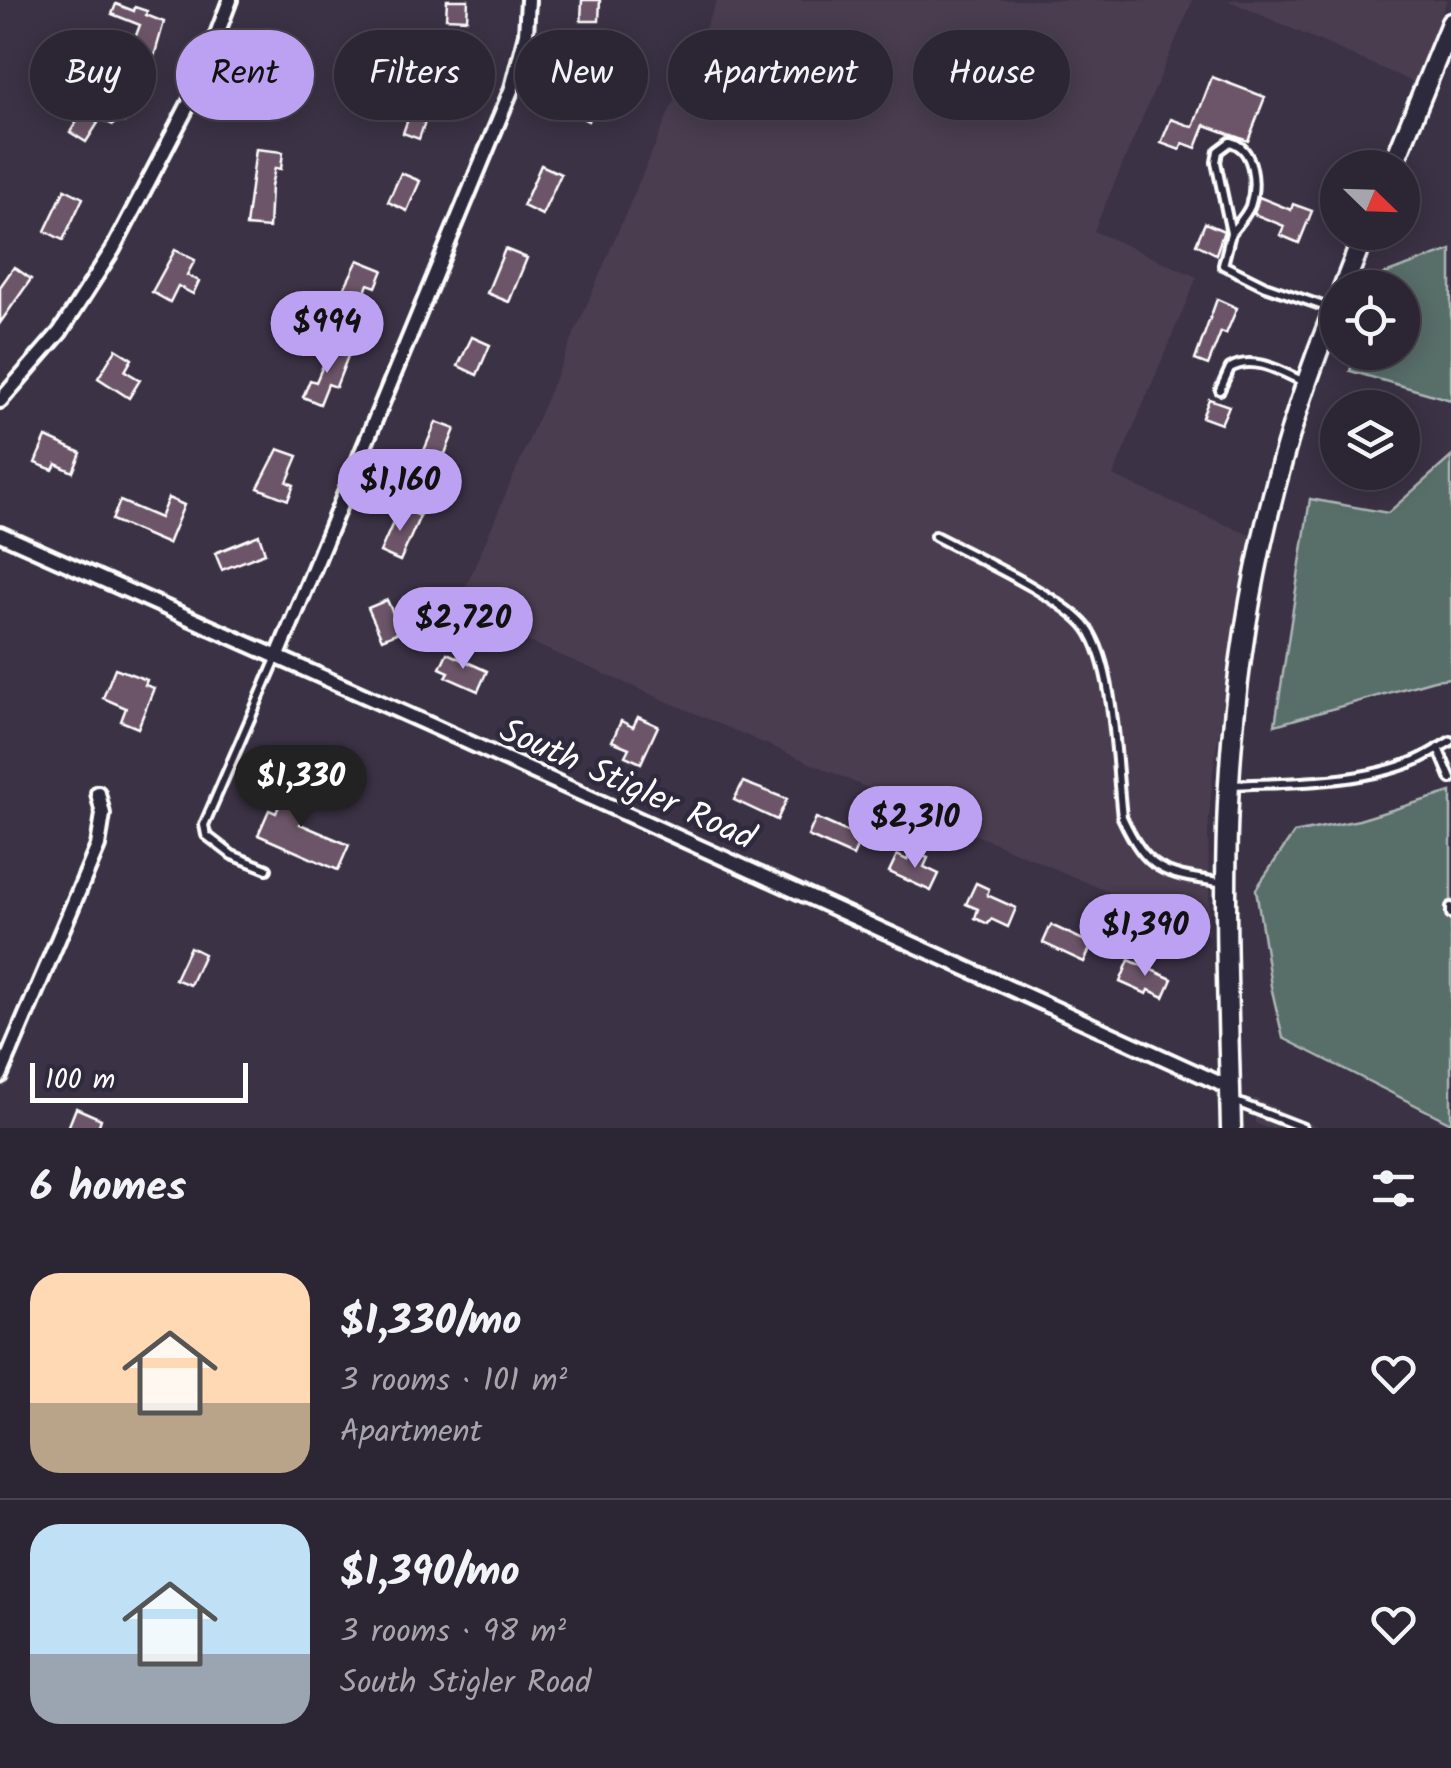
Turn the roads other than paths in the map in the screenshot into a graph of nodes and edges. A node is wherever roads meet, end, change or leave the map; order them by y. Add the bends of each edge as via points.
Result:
1 (230, 0) edge
2 (528, 0) edge
3 (1451, 23) edge
4 (1399, 150) edge
5 (1231, 233) junction
6 (1320, 303) edge
7 (1320, 348) edge
8 (1307, 383) junction
9 (1220, 390) dead end
10 (0, 401) edge
11 (0, 534) edge
12 (936, 536) dead end
13 (277, 658) junction
14 (1451, 741) edge
15 (1438, 748) junction
16 (1451, 779) edge
17 (1231, 786) junction
18 (98, 793) dead end
19 (267, 869) dead end
20 (1227, 884) junction
21 (0, 1076) edge
22 (1230, 1094) junction
23 (1231, 1128) edge
24 (1303, 1128) edge

1 - 10 street via 196,92 113,250 60,332
2 - 13 street via 512,88
3 - 4 main road
5 - 5 lane via 1216,162 1230,142 1246,153 1254,181 1250,205
5 - 6 lane via 1223,265 1296,299
7 - 8 main road
8 - 9 lane via 1242,362 1230,368
8 - 17 main road via 1249,612
11 - 13 street, South Stigler Road
12 - 20 lane via 1063,606 1086,626 1104,658 1122,817 1133,840 1153,865
13 - 19 lane via 204,825 215,844
13 - 22 street, South Stigler Road
14 - 15 lane
15 - 16 lane
15 - 17 lane via 1378,772
17 - 20 main road
18 - 21 street via 98,846
20 - 22 main road
22 - 23 main road
22 - 24 lane

